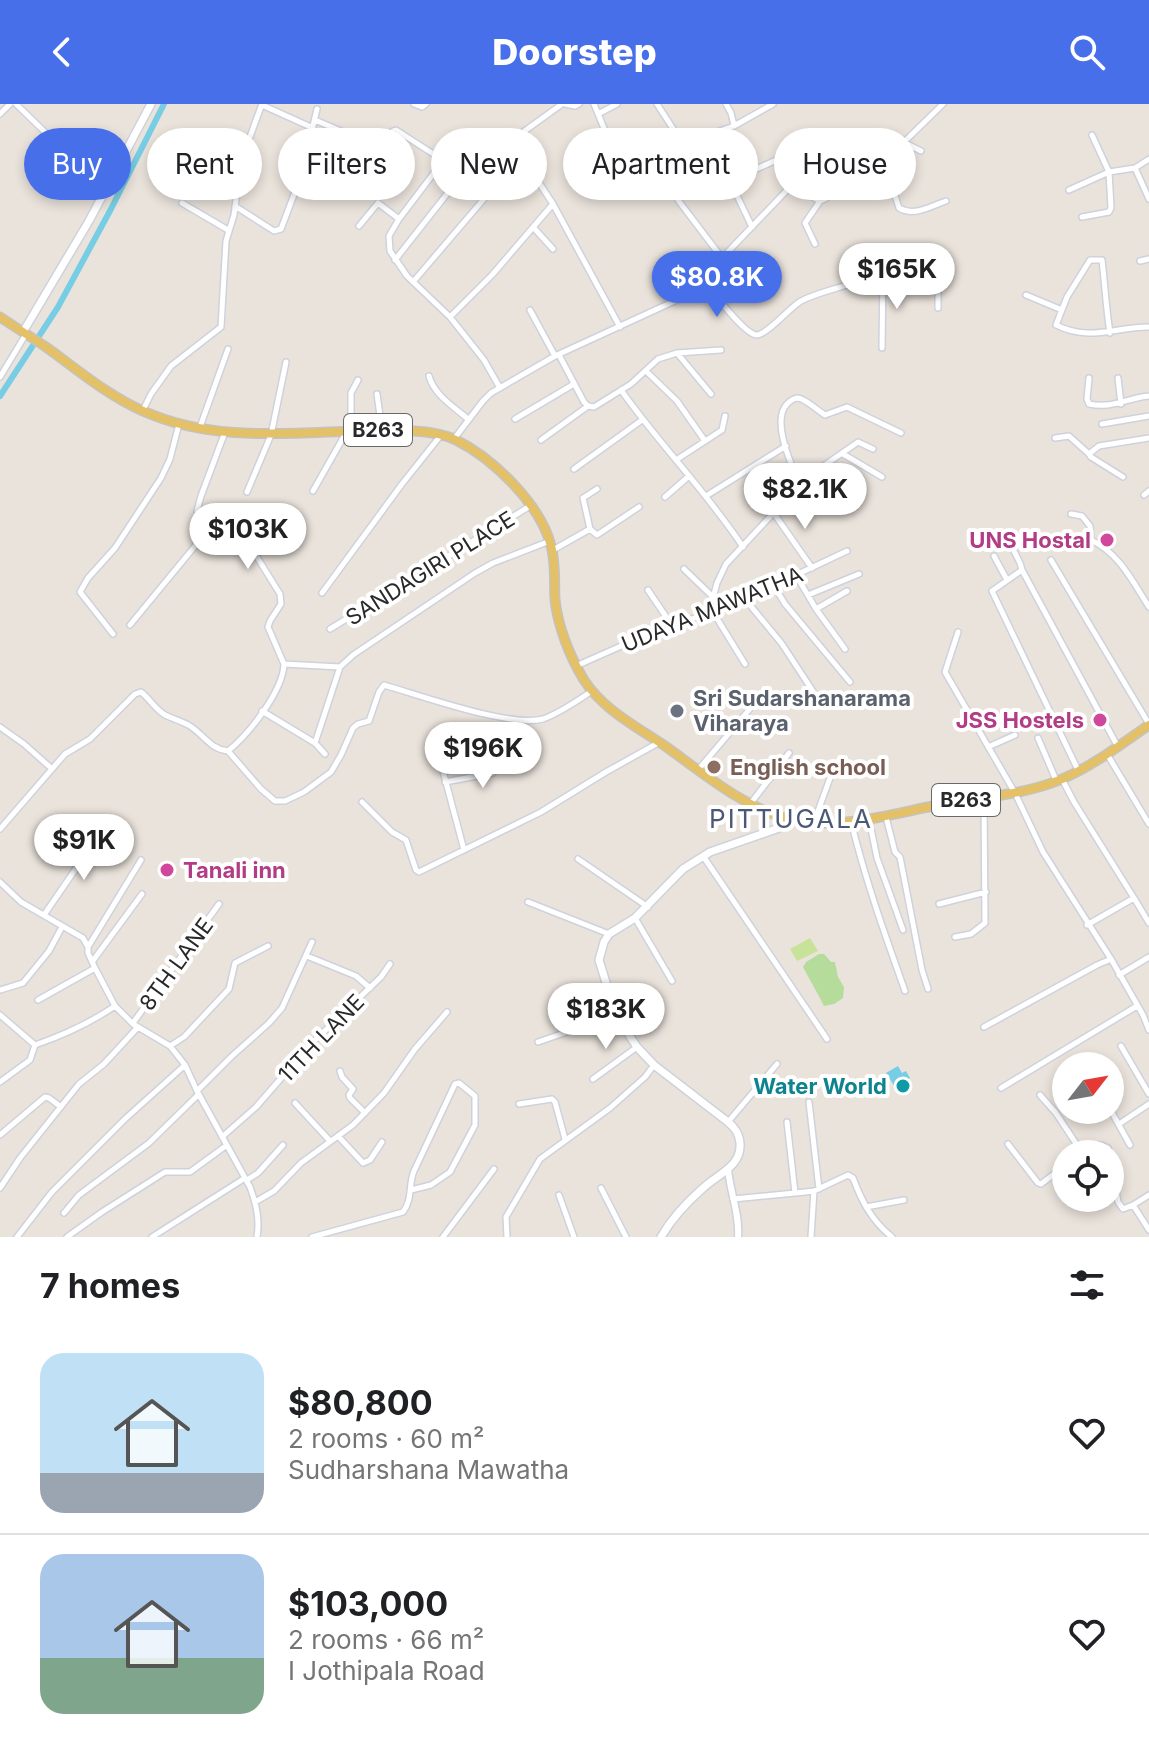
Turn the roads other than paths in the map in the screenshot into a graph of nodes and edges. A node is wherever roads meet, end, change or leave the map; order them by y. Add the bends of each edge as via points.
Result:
1 (13, 104) edge
2 (151, 104) edge
3 (262, 104) edge
4 (414, 104) edge
5 (426, 104) edge
6 (564, 104) edge
7 (579, 104) edge
8 (594, 104) edge
9 (617, 104) edge
10 (657, 104) edge
11 (726, 104) edge
12 (773, 104) edge
13 (943, 104) edge
14 (317, 109) dead end
15 (0, 114) edge
16 (598, 114) junction
17 (315, 120) junction
18 (734, 126) junction
19 (40, 128) edge
20 (313, 128) joint
21 (604, 128) edge
22 (673, 128) edge
23 (728, 128) edge
24 (916, 130) edge
25 (1092, 135) dead end
26 (916, 148) edge
27 (921, 151) dead end
28 (1149, 159) edge
29 (1135, 168) junction
30 (1109, 172) junction
31 (1069, 190) dead end
32 (1149, 199) edge
33 (292, 200) edge
34 (442, 200) edge
35 (483, 200) edge
36 (678, 200) dead end
37 (739, 200) edge
38 (896, 200) edge
39 (820, 201) joint
40 (946, 201) dead end
41 (182, 203) dead end
42 (553, 204) junction
43 (235, 206) junction
44 (1082, 217) dead end
45 (399, 219) junction
46 (359, 226) dead end
47 (533, 227) junction
48 (752, 227) junction
49 (228, 230) junction
50 (815, 244) dead end
51 (553, 249) dead end
52 (722, 258) junction
53 (1149, 259) edge
54 (395, 260) junction
55 (1140, 261) dead end
56 (883, 273) junction
57 (702, 278) junction
58 (413, 283) junction
59 (1026, 295) dead end
60 (938, 308) dead end
61 (530, 310) dead end
62 (1062, 310) junction
63 (0, 317) edge
64 (450, 317) junction
65 (620, 327) junction
66 (1149, 327) edge
67 (1110, 333) junction
68 (26, 334) junction
69 (882, 348) dead end
70 (228, 349) dead end
71 (721, 350) dead end
72 (677, 353) junction
73 (557, 355) junction
74 (286, 362) dead end
75 (646, 371) junction
76 (429, 376) dead end
77 (0, 377) edge
78 (1089, 378) dead end
79 (1118, 378) dead end
80 (358, 380) dead end
81 (574, 384) junction
82 (500, 388) junction
83 (621, 390) junction
84 (377, 394) dead end
85 (711, 394) dead end
86 (1149, 396) edge
87 (1121, 404) junction
88 (588, 406) junction
89 (143, 411) junction
90 (725, 416) dead end
91 (1149, 416) edge
92 (468, 419) junction
93 (515, 419) dead end
94 (642, 420) junction
95 (179, 424) junction
96 (1102, 424) dead end
97 (200, 428) junction
98 (382, 430) junction
99 (347, 431) junction
100 (225, 432) junction
101 (901, 433) dead end
102 (271, 435) junction
103 (441, 435) junction
104 (1055, 438) dead end
105 (1149, 438) edge
106 (454, 439) junction
107 (541, 440) dead end
108 (705, 441) junction
109 (786, 446) junction
110 (873, 449) dead end
111 (843, 454) junction
112 (1089, 454) junction
113 (676, 460) junction
114 (574, 469) dead end
115 (815, 473) junction
116 (689, 476) junction
117 (882, 477) dead end
118 (1123, 477) dead end
119 (799, 483) junction
120 (597, 489) dead end
121 (313, 491) dead end
122 (247, 492) dead end
123 (706, 496) junction
124 (665, 497) dead end
125 (848, 500) dead end
126 (530, 505) junction
127 (639, 507) dead end
128 (773, 512) junction
129 (1071, 514) dead end
130 (211, 519) junction
131 (590, 529) junction
132 (1010, 543) dead end
133 (551, 545) junction
134 (743, 547) junction
135 (847, 551) dead end
136 (994, 556) dead end
137 (1051, 560) dead end
138 (812, 568) junction
139 (684, 569) dead end
140 (1022, 570) junction
141 (859, 574) dead end
142 (796, 575) junction
143 (1007, 580) junction
144 (774, 586) junction
145 (648, 590) dead end
146 (847, 591) dead end
147 (322, 593) dead end
148 (807, 595) junction
149 (714, 598) junction
150 (745, 599) junction
151 (1149, 607) edge
152 (816, 609) junction
153 (711, 613) junction
154 (130, 625) dead end
155 (673, 627) junction
156 (330, 629) dead end
157 (958, 632) dead end
158 (113, 634) dead end
159 (845, 649) dead end
160 (284, 664) junction
161 (745, 664) dead end
162 (576, 666) junction
163 (340, 667) junction
164 (850, 682) dead end
165 (592, 691) junction
166 (765, 691) dead end
167 (818, 699) dead end
168 (262, 711) junction
169 (1149, 724) edge
170 (0, 727) edge
171 (1015, 735) dead end
172 (1038, 738) dead end
173 (659, 742) junction
174 (315, 743) junction
175 (988, 747) junction
176 (1118, 747) junction
177 (228, 751) junction
178 (789, 753) dead end
179 (325, 754) dead end
180 (1107, 754) junction
181 (498, 764) dead end
182 (834, 767) dead end
183 (51, 768) junction
184 (698, 770) junction
185 (443, 771) dead end
186 (1079, 771) junction
187 (1059, 780) junction
188 (445, 782) junction
189 (1015, 793) junction
190 (984, 798) junction
191 (362, 802) dead end
192 (750, 803) junction
193 (886, 817) junction
194 (869, 819) junction
195 (792, 820) junction
196 (851, 821) junction
197 (814, 823) junction
198 (1149, 824) edge
199 (1, 826) edge
200 (101, 832) dead end
201 (464, 850) junction
202 (703, 856) junction
203 (578, 859) dead end
204 (141, 860) dead end
205 (0, 882) edge
206 (986, 892) junction
207 (142, 894) dead end
208 (1134, 898) junction
209 (528, 902) dead end
210 (219, 904) dead end
211 (939, 904) dead end
212 (648, 907) junction
213 (44, 915) junction
214 (635, 918) junction
215 (1149, 923) edge
216 (1087, 925) junction
217 (62, 927) junction
218 (903, 930) dead end
219 (609, 934) junction
220 (955, 937) dead end
221 (312, 942) dead end
222 (268, 946) dead end
223 (88, 947) junction
224 (307, 956) junction
225 (1149, 957) edge
226 (1111, 959) junction
227 (390, 964) dead end
228 (94, 965) junction
229 (1119, 975) junction
230 (672, 981) dead end
231 (370, 988) junction
232 (928, 989) dead end
233 (0, 990) edge
234 (905, 991) dead end
235 (38, 1000) dead end
236 (115, 1006) junction
237 (1137, 1006) junction
238 (447, 1012) dead end
239 (0, 1015) edge
240 (616, 1015) junction
241 (9, 1024) junction
242 (135, 1025) junction
243 (984, 1027) dead end
244 (0, 1030) edge
245 (1149, 1030) edge
246 (827, 1039) dead end
247 (538, 1042) dead end
248 (35, 1045) junction
249 (170, 1046) junction
250 (1121, 1046) dead end
251 (637, 1047) junction
252 (777, 1064) dead end
253 (185, 1065) junction
254 (654, 1065) junction
255 (340, 1071) dead end
256 (593, 1079) dead end
257 (0, 1082) edge
258 (1001, 1088) dead end
259 (198, 1092) junction
260 (1149, 1094) edge
261 (1040, 1095) dead end
262 (809, 1102) dead end
263 (295, 1103) dead end
264 (519, 1104) dead end
265 (1149, 1104) edge
266 (61, 1107) junction
267 (365, 1113) junction
268 (1124, 1121) edge
269 (728, 1122) junction
270 (787, 1122) dead end
271 (1119, 1124) edge
272 (0, 1135) edge
273 (338, 1136) junction
274 (222, 1137) junction
275 (565, 1139) junction
276 (1074, 1140) edge
277 (330, 1141) junction
278 (382, 1142) dead end
279 (1008, 1144) dead end
280 (227, 1145) junction
281 (283, 1145) dead end
282 (1130, 1145) dead end
283 (494, 1169) dead end
284 (728, 1169) junction
285 (1052, 1176) edge
286 (246, 1179) junction
287 (0, 1188) edge
288 (601, 1188) dead end
289 (411, 1190) junction
290 (816, 1190) junction
291 (795, 1193) junction
292 (559, 1195) dead end
293 (1149, 1195) edge
294 (732, 1199) junction
295 (904, 1200) dead end
296 (255, 1202) junction
297 (1133, 1205) junction
298 (866, 1207) junction
299 (1124, 1209) edge
300 (64, 1213) dead end
301 (1149, 1230) edge
302 (17, 1237) edge
303 (67, 1237) edge
304 (152, 1237) edge
305 (257, 1237) edge
306 (312, 1237) edge
307 (443, 1237) edge
308 (507, 1237) edge
309 (574, 1237) edge
310 (626, 1237) edge
311 (661, 1237) edge
312 (738, 1237) edge
313 (811, 1237) edge
314 (892, 1237) edge

1 - 15 street
1 - 19 street
2 - 68 main road
3 - 20 street
3 - 43 street via 241,161
4 - 5 street
6 - 7 street
6 - 42 street via 519,135 518,143
8 - 16 street
9 - 16 street
10 - 22 street
11 - 18 street
12 - 18 street
13 - 24 street
14 - 17 street
16 - 21 street
17 - 20 street
17 - 45 street via 378,147 393,131 400,131 438,157 440,165
18 - 23 street
25 - 30 street
26 - 27 street
28 - 29 street
29 - 30 street
29 - 32 street
30 - 31 street
30 - 44 street via 1109,212
33 - 43 street via 278,231
34 - 54 street
35 - 58 street
36 - 52 street
37 - 48 street
38 - 40 street via 909,212
39 - 48 street via 801,186 791,186
39 - 50 street via 805,223
41 - 49 street
42 - 47 street
42 - 65 street
43 - 49 street
45 - 46 street via 378,203
45 - 54 street via 389,236
47 - 51 street
47 - 64 street
48 - 52 street
49 - 89 street via 221,327 171,366
52 - 57 street
53 - 55 street
54 - 58 street
56 - 57 street via 803,300 770,329 754,335
56 - 60 street via 937,254
56 - 69 street
57 - 65 street via 679,299
58 - 64 street
59 - 62 street
61 - 73 street
62 - 67 street via 1056,325 1073,333
62 - 67 street via 1090,260 1102,260
63 - 68 main road, B263
64 - 82 street
65 - 73 street
66 - 67 street
68 - 77 street
68 - 89 main road, B263 via 108,393
70 - 97 street
71 - 72 street
72 - 75 street via 658,359
72 - 85 street
73 - 81 street
73 - 82 street
74 - 102 street
75 - 83 street
75 - 108 street via 677,401
76 - 92 street via 436,391
78 - 87 street via 1089,404
79 - 87 street
80 - 99 street via 351,393
81 - 88 street
81 - 93 street
82 - 92 street
83 - 88 street
83 - 94 street
84 - 98 street
86 - 87 street
88 - 107 street
89 - 95 main road, B263
90 - 108 street via 722,430
91 - 96 street
92 - 106 street
94 - 113 street
94 - 114 street
95 - 97 main road, B263
95 - 158 street via 161,478 80,592
97 - 100 main road, B263
98 - 99 main road, B263
98 - 103 main road, B263
99 - 102 main road, B263
99 - 121 street
100 - 102 main road, B263
100 - 130 street via 197,511
101 - 109 street via 847,407 825,415 794,398 781,416
102 - 122 street
103 - 106 main road, B263
103 - 147 street
104 - 112 street via 1069,436
105 - 112 street via 1099,446
106 - 126 main road, B263 via 509,479
108 - 113 street
109 - 119 street
109 - 123 street
110 - 111 street via 858,442
111 - 115 street
111 - 117 street
112 - 118 street
113 - 116 street
115 - 119 street
115 - 125 street
116 - 123 street
116 - 124 street
119 - 128 street
120 - 131 street via 583,498
123 - 134 street
126 - 133 main road, B263
126 - 156 street, SANDAGIRI PLACE
127 - 131 street via 597,535
128 - 134 street
128 - 138 street
129 - 151 street via 1082,516 1091,540 1119,561
130 - 154 street
130 - 160 street via 252,549 280,594 281,604 268,627
131 - 133 street
132 - 140 street
133 - 162 main road, B263 via 555,603
133 - 163 street via 475,573
134 - 149 street via 726,564
135 - 138 street, UDAYA MAWATHA
136 - 143 street
137 - 169 street
138 - 142 street, UDAYA MAWATHA
139 - 149 street
140 - 143 street
140 - 176 street
141 - 148 street
142 - 144 street, UDAYA MAWATHA
142 - 148 street
143 - 186 street via 992,591
144 - 150 street, UDAYA MAWATHA
144 - 164 street
145 - 155 street
146 - 152 street
148 - 152 street
149 - 153 street
150 - 153 street, UDAYA MAWATHA
150 - 167 street
152 - 159 street
153 - 155 street, UDAYA MAWATHA
153 - 161 street
155 - 162 street, UDAYA MAWATHA
157 - 175 street via 945,672
160 - 163 street
160 - 168 street
162 - 165 main road, B263
163 - 174 street
165 - 173 main road, B263
165 - 177 street via 532,720 497,717 384,685 369,721 353,728 331,772 285,801 275,801 261,789
166 - 184 street
168 - 174 street
168 - 177 street
169 - 176 main road, B263
170 - 183 street
171 - 175 street
172 - 187 street
173 - 184 main road, B263
173 - 201 street via 541,812
174 - 179 street
175 - 189 street
176 - 180 main road, B263
177 - 183 street via 213,747 190,726 155,708 141,692
178 - 192 street
180 - 186 main road, B263
180 - 198 street
181 - 188 street via 493,773
182 - 197 street
183 - 199 street
184 - 192 main road, B263
185 - 188 street
186 - 187 main road, B263
187 - 189 main road, B263
187 - 208 street
188 - 201 street
189 - 190 main road, B263
189 - 216 street
190 - 193 main road, B263
190 - 206 street
191 - 201 street via 406,840 419,872
192 - 195 main road, B263
193 - 194 main road, B263
193 - 232 street via 900,857
194 - 196 main road, B263
194 - 218 street
195 - 197 main road, B263
195 - 202 main road
196 - 197 main road, B263
196 - 234 street
200 - 213 street
202 - 212 main road via 683,869
202 - 246 street
203 - 212 street
204 - 223 street
205 - 213 street
206 - 211 street
206 - 220 street via 985,923 971,934
207 - 228 street
208 - 215 street
208 - 216 street
209 - 219 street
210 - 242 street, 8TH LANE
212 - 214 main road
213 - 217 street
214 - 219 main road
214 - 230 street
216 - 226 street
217 - 223 street via 83,938
217 - 233 street via 23,983
219 - 240 main road via 599,960
221 - 224 street
222 - 249 street via 235,963 229,989
223 - 228 street
224 - 231 street, 11TH LANE
224 - 259 street via 282,1008
225 - 229 street
226 - 229 street
226 - 243 street
227 - 231 street
228 - 235 street
228 - 236 street
229 - 237 street
231 - 274 street, 11TH LANE
236 - 242 street
236 - 248 street
237 - 245 street
237 - 258 street
238 - 267 street
239 - 241 street
240 - 247 street
240 - 251 main road
241 - 244 street
241 - 248 street
242 - 249 street
242 - 266 street, 8TH LANE
248 - 257 street via 30,1060
249 - 253 street
250 - 260 street
251 - 254 main road
251 - 256 street
252 - 269 street
253 - 259 street
253 - 302 street via 52,1192
254 - 269 main road
254 - 275 street via 610,1108
255 - 267 street via 353,1089 350,1098
259 - 274 street
259 - 300 street via 149,1143 79,1195
261 - 276 street
262 - 290 street
263 - 277 street
264 - 275 street via 552,1099
265 - 268 street
266 - 272 street via 45,1097
266 - 287 street, 8TH LANE
267 - 273 street
269 - 284 main road via 739,1134 740,1148
270 - 291 street
271 - 282 street
273 - 277 street
273 - 278 street via 363,1163
274 - 280 street
275 - 308 street via 540,1159 506,1217
277 - 296 street
279 - 285 street via 1038,1183
280 - 286 street
280 - 303 street via 190,1172 165,1172
281 - 286 street
283 - 307 street
284 - 294 street
284 - 311 main road via 703,1187
286 - 296 street
286 - 304 street
288 - 310 street
289 - 289 street via 450,1172 475,1125 475,1096 461,1084 455,1084 421,1155
289 - 306 street via 403,1212
290 - 291 street
290 - 298 street via 848,1175
290 - 313 street
291 - 294 street
292 - 309 street
293 - 297 street
294 - 312 street
295 - 298 street
296 - 305 street
297 - 299 street
297 - 301 street
298 - 314 street

